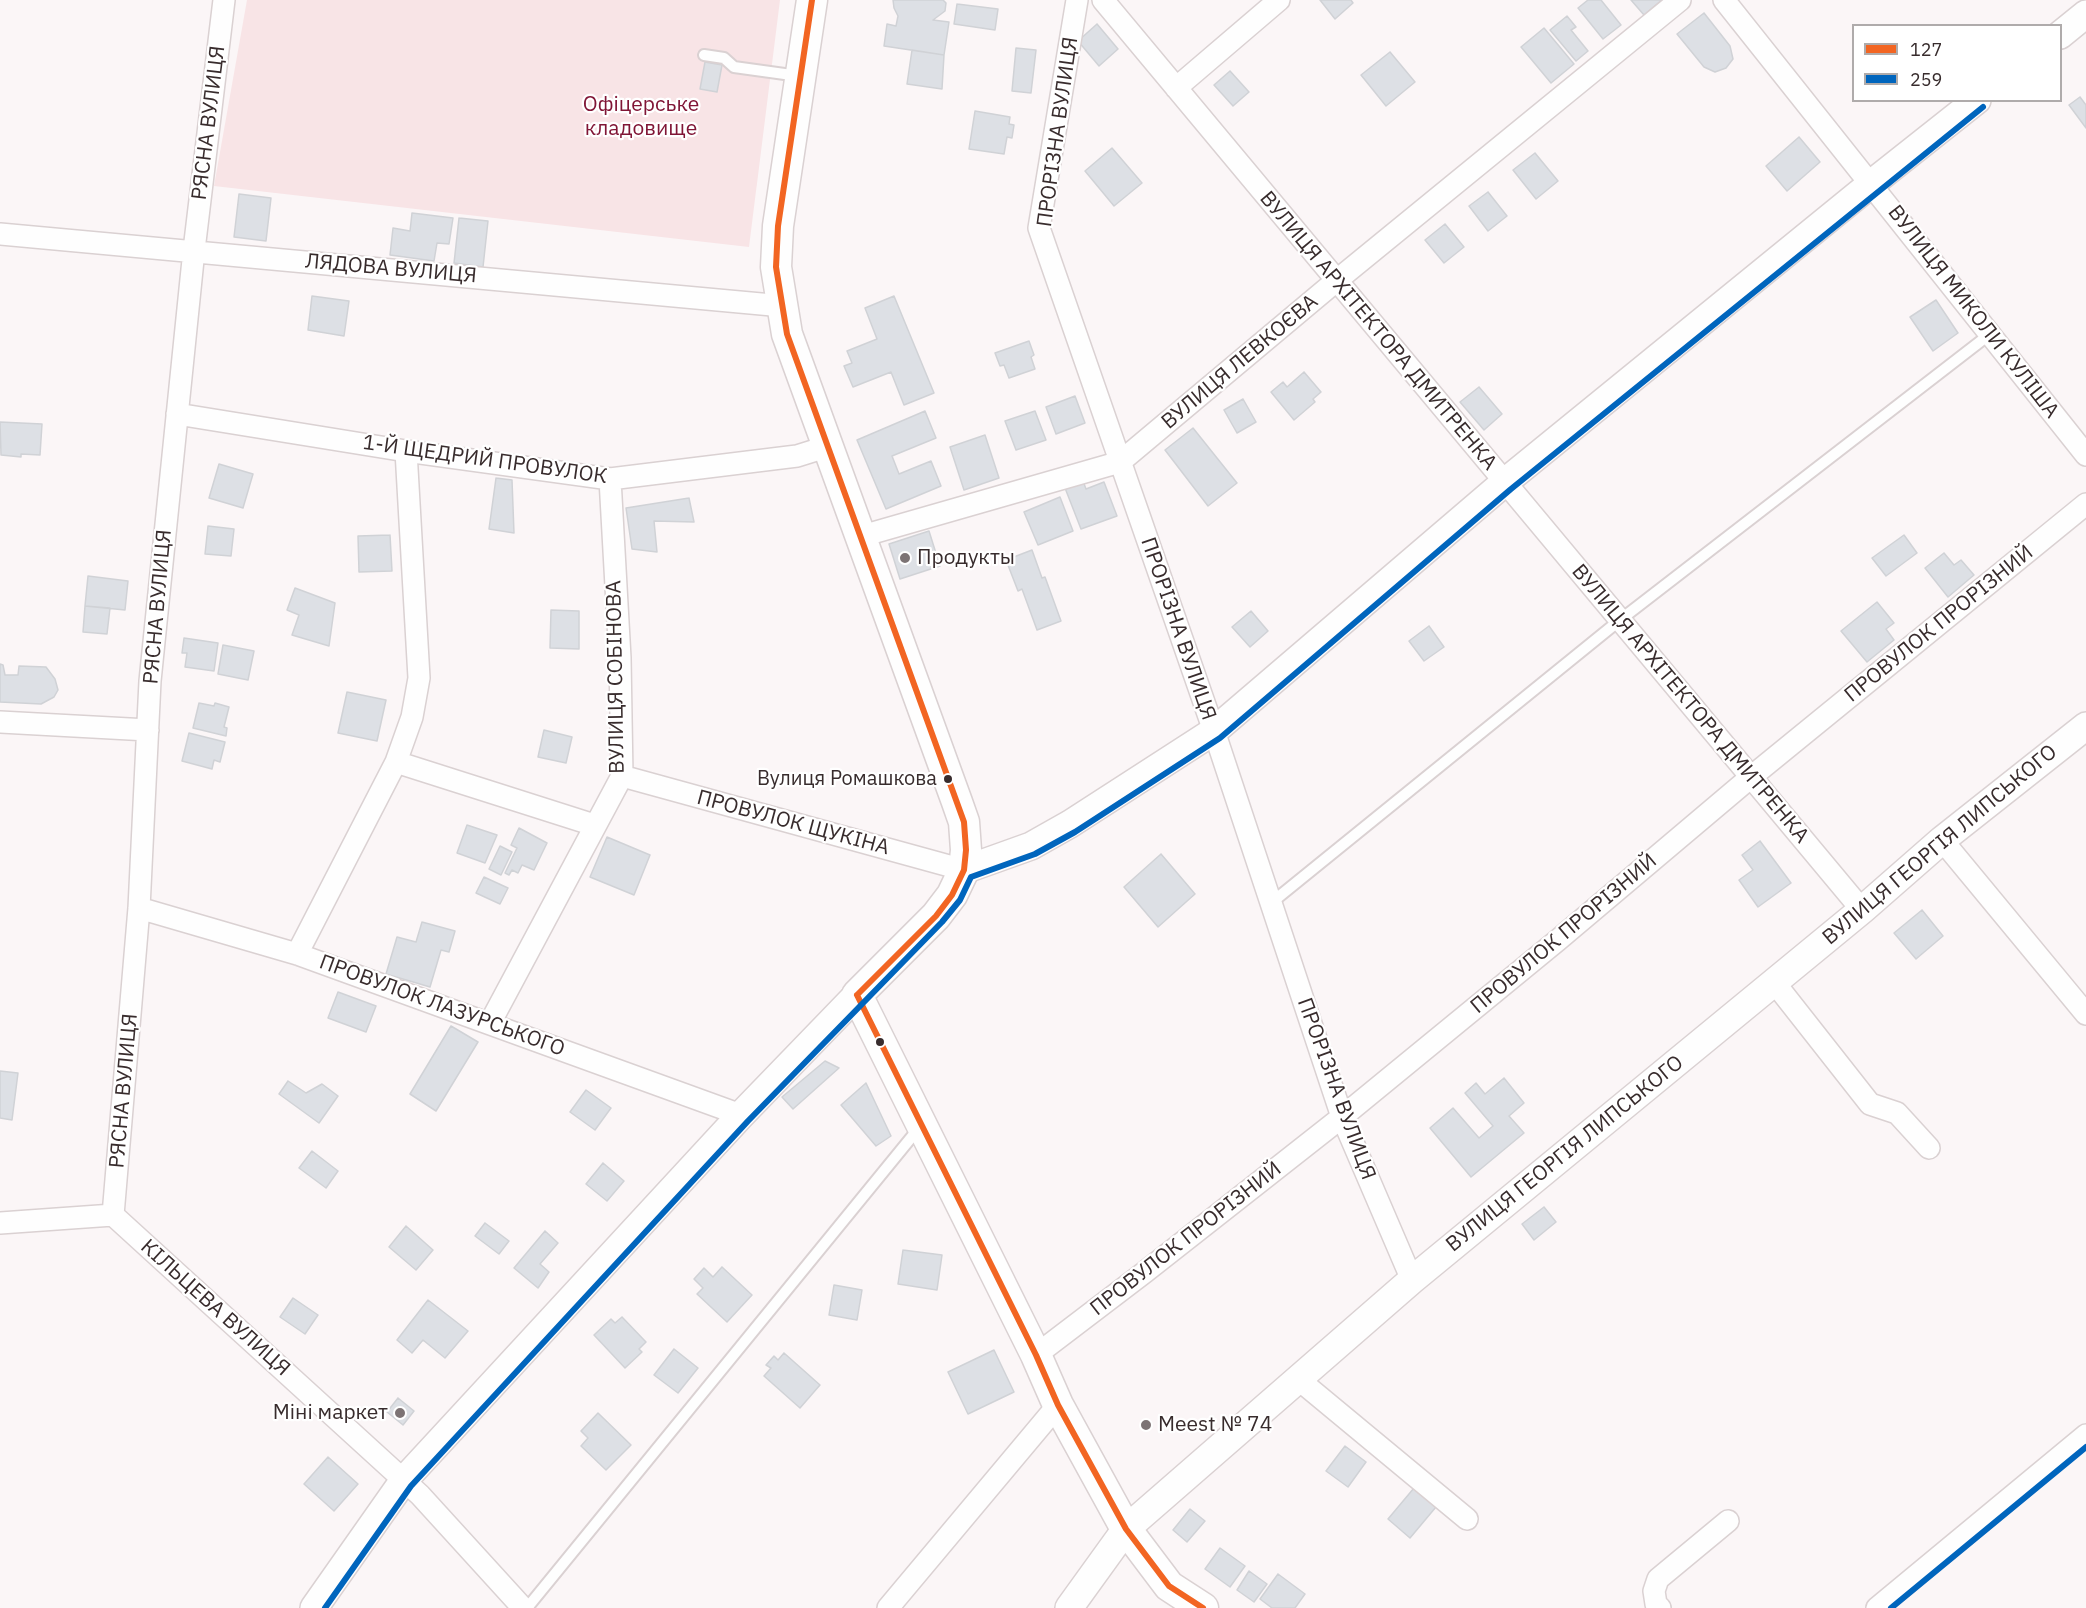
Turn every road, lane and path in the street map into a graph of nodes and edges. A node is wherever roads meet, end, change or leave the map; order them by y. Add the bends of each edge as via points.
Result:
1 (224, 0) edge
2 (812, 0) edge
3 (1077, 0) edge
4 (1102, 0) edge
5 (1279, 0) edge
6 (1680, 0) edge
7 (1724, 0) edge
8 (2086, 14) edge
9 (2062, 33) edge
10 (704, 55) dead end
11 (800, 76) junction
12 (1176, 88) junction
13 (1974, 102) edge
14 (1871, 184) junction
15 (0, 234) edge
16 (194, 250) junction
17 (1336, 280) junction
18 (783, 306) junction
19 (1990, 334) junction
20 (177, 414) junction
21 (829, 447) junction
22 (406, 451) junction
23 (2086, 455) edge
24 (1120, 462) junction
25 (610, 479) junction
26 (1505, 482) junction
27 (2086, 504) edge
28 (862, 536) junction
29 (1620, 620) junction
30 (0, 722) edge
31 (2086, 726) edge
32 (148, 730) junction
33 (1214, 731) junction
34 (396, 762) junction
35 (622, 776) junction
36 (1751, 777) junction
37 (594, 825) junction
38 (1942, 840) junction
39 (964, 870) junction
40 (1271, 903) junction
41 (139, 908) junction
42 (1862, 910) junction
43 (297, 954) junction
44 (1774, 982) junction
45 (857, 994) junction
46 (2086, 1014) edge
47 (490, 1023) junction
48 (741, 1114) junction
49 (1342, 1117) junction
50 (921, 1125) junction
51 (1929, 1148) dead end
52 (113, 1215) junction
53 (0, 1222) edge
54 (1412, 1280) junction
55 (1036, 1355) junction
56 (1299, 1379) junction
57 (1058, 1405) junction
58 (2085, 1439) edge
59 (404, 1480) junction
60 (1467, 1519) dead end
61 (1728, 1521) dead end
62 (1126, 1529) junction
63 (314, 1608) edge
64 (525, 1608) edge
65 (888, 1608) edge
66 (1069, 1608) edge
67 (1203, 1608) edge
68 (1660, 1608) edge
69 (1876, 1608) edge

1 - 16 street, РЯСНА ВУЛИЦЯ
2 - 11 main road
3 - 24 street, ПРОРІЗНА ВУЛИЦЯ via 1039,228
4 - 12 street, ВУЛИЦЯ АРХІТЕКТОРА ДМИТРЕНКА
5 - 12 street
6 - 17 street, ВУЛИЦЯ ЛЕВКОЄВА
7 - 14 street, ВУЛИЦЯ МИКОЛИ КУЛІША
8 - 9 street
10 - 11 lane via 724,58 734,67
11 - 18 main road via 778,226 776,267
12 - 17 street, ВУЛИЦЯ АРХІТЕКТОРА ДМИТРЕНКА
13 - 14 street
14 - 19 street, ВУЛИЦЯ МИКОЛИ КУЛІША
14 - 26 street
15 - 16 street, ЛЯДОВА ВУЛИЦЯ
16 - 18 street, ЛЯДОВА ВУЛИЦЯ
16 - 20 street, РЯСНА ВУЛИЦЯ
17 - 24 street, ВУЛИЦЯ ЛЕВКОЄВА
17 - 26 street, ВУЛИЦЯ АРХІТЕКТОРА ДМИТРЕНКА
18 - 21 main road via 787,334
19 - 23 street, ВУЛИЦЯ МИКОЛИ КУЛІША
19 - 29 lane
20 - 22 street, 1-Й ЩЕДРИЙ ПРОВУЛОК
20 - 32 street, РЯСНА ВУЛИЦЯ
21 - 25 street, 1-Й ЩЕДРИЙ ПРОВУЛОК via 797,456
21 - 28 main road
22 - 25 street, 1-Й ЩЕДРИЙ ПРОВУЛОК
22 - 34 street via 419,678 412,717
24 - 28 street, ВУЛИЦЯ ЛЕВКОЄВА
24 - 33 street, ПРОРІЗНА ВУЛИЦЯ
25 - 35 street, ВУЛИЦЯ СОБІНОВА
26 - 29 street, ВУЛИЦЯ АРХІТЕКТОРА ДМИТРЕНКА
26 - 33 street
27 - 36 street, ПРОВУЛОК ПРОРІЗНИЙ
28 - 39 main road via 964,822
29 - 36 street, ВУЛИЦЯ АРХІТЕКТОРА ДМИТРЕНКА
29 - 40 lane
30 - 32 street
31 - 38 street, ВУЛИЦЯ ГЕОРГІЯ ЛИПСЬКОГО
32 - 41 street, РЯСНА ВУЛИЦЯ
33 - 39 street via 1031,846
33 - 40 street, ПРОРІЗНА ВУЛИЦЯ
34 - 37 street
34 - 43 street
35 - 37 street, ВУЛИЦЯ СОБІНОВА
35 - 39 street, ПРОВУЛОК ЩУКІНА
36 - 42 street, ВУЛИЦЯ АРХІТЕКТОРА ДМИТРЕНКА
36 - 49 street, ПРОВУЛОК ПРОРІЗНИЙ
37 - 47 street, ВУЛИЦЯ СОБІНОВА
38 - 42 street, ВУЛИЦЯ ГЕОРГІЯ ЛИПСЬКОГО
38 - 46 street
39 - 45 main road via 952,895 936,915
40 - 49 street, ПРОРІЗНА ВУЛИЦЯ
41 - 43 street, ПРОВУЛОК ЛАЗУРСЬКОГО
41 - 52 street, РЯСНА ВУЛИЦЯ
42 - 44 street, ВУЛИЦЯ ГЕОРГІЯ ЛИПСЬКОГО
43 - 47 street, ПРОВУЛОК ЛАЗУРСЬКОГО
44 - 51 street via 1869,1104 1896,1113
44 - 54 street, ВУЛИЦЯ ГЕОРГІЯ ЛИПСЬКОГО
45 - 48 street
45 - 50 main road
47 - 48 street, ПРОВУЛОК ЛАЗУРСЬКОГО
48 - 59 street
49 - 54 street, ПРОРІЗНА ВУЛИЦЯ
49 - 55 street, ПРОВУЛОК ПРОРІЗНИЙ
50 - 55 main road
50 - 64 lane
52 - 53 street
52 - 59 street, КІЛЬЦЕВА ВУЛИЦЯ
54 - 56 street, ВУЛИЦЯ ГЕОРГІЯ ЛИПСЬКОГО
55 - 57 main road
56 - 60 street
56 - 62 street, ВУЛИЦЯ ГЕОРГІЯ ЛИПСЬКОГО
57 - 62 main road
57 - 65 street
58 - 69 street
59 - 63 street
59 - 64 street, КІЛЬЦЕВА ВУЛИЦЯ
61 - 68 street via 1658,1579 1654,1591
62 - 66 street, ВУЛИЦЯ ГЕОРГІЯ ЛИПСЬКОГО
62 - 67 main road via 1169,1586

